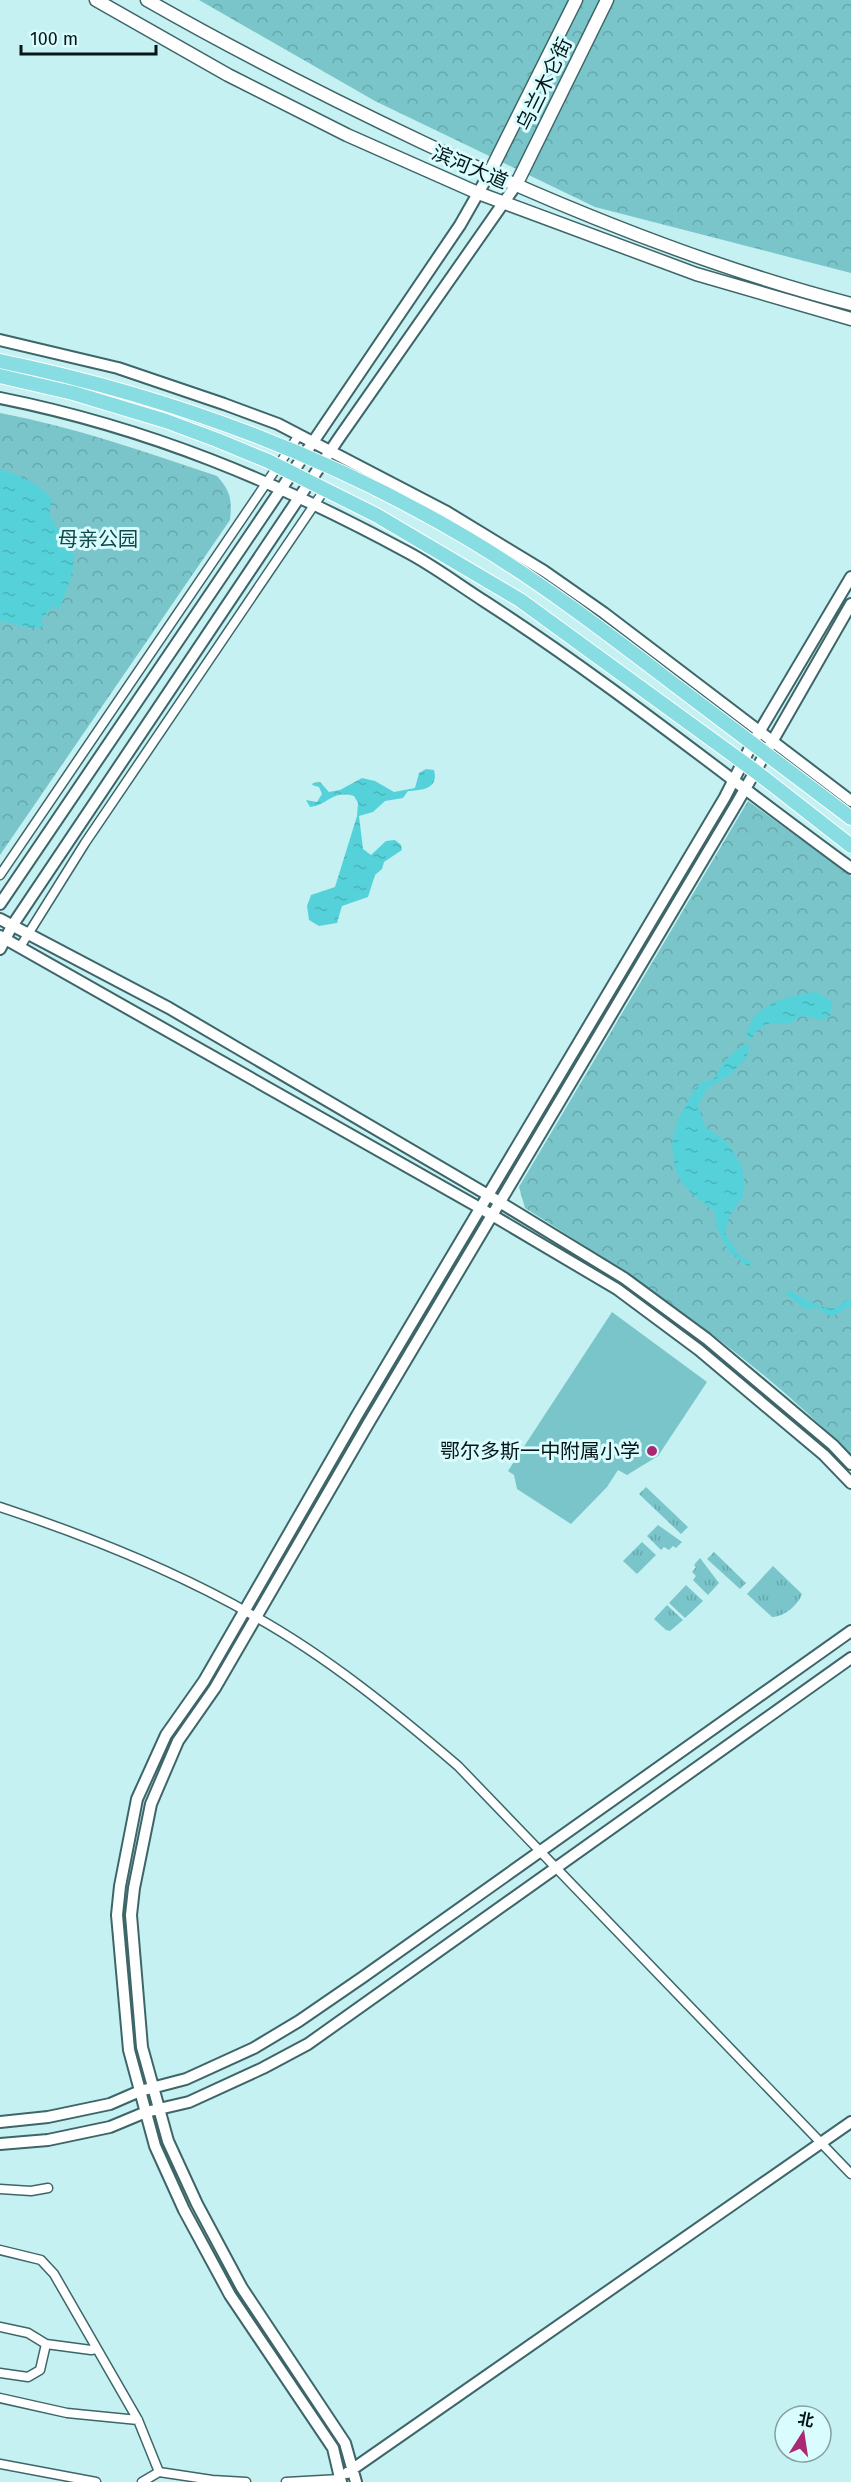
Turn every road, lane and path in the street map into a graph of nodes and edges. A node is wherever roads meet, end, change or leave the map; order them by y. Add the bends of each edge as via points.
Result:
1 (96, 0) edge
2 (147, 0) edge
3 (576, 0) edge
4 (607, 0) edge
5 (489, 174) junction
6 (516, 185) junction
7 (478, 193) junction
8 (504, 203) junction
9 (851, 304) edge
10 (851, 319) edge
11 (0, 340) edge
12 (0, 361) edge
13 (0, 376) edge
14 (0, 398) edge
15 (299, 435) junction
16 (314, 442) junction
17 (290, 449) junction
18 (331, 451) junction
19 (305, 456) junction
20 (322, 464) junction
21 (278, 466) junction
22 (292, 473) junction
23 (267, 482) junction
24 (310, 482) junction
25 (281, 489) junction
26 (325, 489) junction
27 (300, 497) junction
28 (314, 505) junction
29 (851, 577) edge
30 (851, 604) edge
31 (755, 738) junction
32 (768, 746) junction
33 (749, 768) junction
34 (734, 781) junction
35 (744, 790) junction
36 (851, 801) edge
37 (851, 818) edge
38 (851, 846) edge
39 (851, 868) edge
40 (0, 875) edge
41 (0, 904) edge
42 (0, 919) edge
43 (12, 926) junction
44 (27, 934) junction
45 (2, 941) edge
46 (20, 947) junction
47 (488, 1195) junction
48 (500, 1202) junction
49 (480, 1208) junction
50 (492, 1215) junction
51 (851, 1464) edge
52 (851, 1483) edge
53 (0, 1507) edge
54 (244, 1611) junction
55 (256, 1617) junction
56 (851, 1631) edge
57 (851, 1658) edge
58 (540, 1851) junction
59 (557, 1869) junction
60 (153, 2087) junction
61 (140, 2091) junction
62 (159, 2109) junction
63 (146, 2112) junction
64 (0, 2122) edge
65 (851, 2122) edge
66 (821, 2143) junction
67 (0, 2144) edge
68 (851, 2174) edge
69 (48, 2188) dead end
70 (0, 2189) edge
71 (0, 2250) edge
72 (0, 2327) edge
73 (46, 2344) junction
74 (96, 2349) junction
75 (0, 2373) edge
76 (0, 2398) edge
77 (138, 2420) junction
78 (0, 2464) edge
79 (352, 2470) junction
80 (159, 2472) junction
81 (340, 2480) edge
82 (96, 2482) edge
83 (142, 2482) edge
84 (246, 2482) edge
85 (286, 2482) edge
86 (356, 2482) edge

1 - 7 main road, 滨河大道 via 346,135
2 - 5 main road, 滨河大道 via 237,51
3 - 5 main road, 乌兰木仑街
4 - 6 main road, 乌兰木仑街
5 - 6 main road, 滨河大道
5 - 7 street
6 - 8 street
6 - 9 main road, 滨河大道 via 667,246
7 - 8 main road, 滨河大道
7 - 16 street
8 - 10 main road, 滨河大道 via 696,274
8 - 18 street
11 - 15 street via 166,382
12 - 17 main road via 118,389
13 - 21 main road via 166,421
14 - 23 street via 104,422
15 - 16 street
15 - 17 street
16 - 18 street
16 - 19 street
17 - 19 main road
17 - 21 street
18 - 20 street
18 - 31 street via 447,512 544,571 604,613
19 - 20 main road
19 - 22 street
20 - 24 street
20 - 31 main road via 471,540
21 - 22 main road
21 - 23 street
22 - 24 main road
22 - 25 street
23 - 25 street
23 - 40 street
24 - 26 main road
24 - 27 street
25 - 27 street
25 - 41 street
26 - 28 street
26 - 33 main road via 520,600
27 - 28 street
27 - 43 street
28 - 34 street via 412,555 555,647
28 - 44 street
29 - 31 street
30 - 32 street
31 - 32 main road
31 - 33 street
32 - 33 street
32 - 36 street
32 - 37 main road
33 - 34 street
33 - 35 street
33 - 38 main road
34 - 35 street
34 - 47 street
35 - 39 street
35 - 48 street
42 - 43 street
43 - 44 street
43 - 45 street
44 - 46 street
44 - 47 street via 169,1008
45 - 46 street
46 - 49 street
47 - 48 street
47 - 49 street
48 - 50 street
48 - 51 street via 624,1278 698,1332
49 - 50 street
49 - 54 street
50 - 52 street via 617,1289 699,1350 824,1455
50 - 55 street
53 - 54 street via 135,1558
54 - 55 street
54 - 61 street via 204,1681 166,1735 137,1800 117,1915 129,2050
55 - 58 street via 396,1713 458,1766
55 - 60 street via 215,1688 178,1741 151,1804 131,1915 142,2047
56 - 58 street
57 - 59 street
58 - 59 street
58 - 60 street via 255,2048 186,2079
59 - 62 street via 308,2044 189,2102
59 - 66 street
60 - 61 street
60 - 62 street
61 - 63 street
61 - 64 street via 110,2103 48,2117
62 - 63 street
62 - 79 street via 168,2141 242,2288 345,2443
63 - 67 street via 110,2127
63 - 81 street via 155,2146 184,2210 230,2295 333,2448
65 - 66 street
66 - 68 street
66 - 79 street
69 - 70 street
71 - 74 street via 41,2260 48,2267
72 - 73 street via 28,2333
73 - 74 street
73 - 75 street via 40,2370 28,2377
74 - 77 street
76 - 77 street via 67,2413
77 - 80 street
78 - 82 street
79 - 81 street
79 - 86 street
80 - 83 street
80 - 84 street
81 - 85 street

